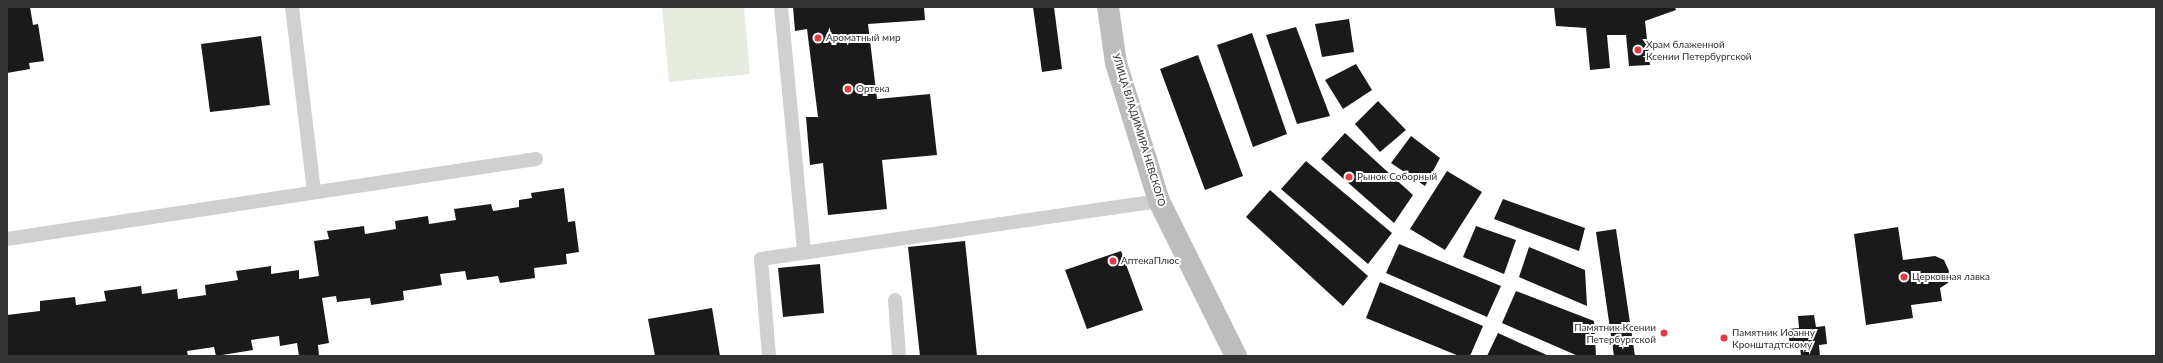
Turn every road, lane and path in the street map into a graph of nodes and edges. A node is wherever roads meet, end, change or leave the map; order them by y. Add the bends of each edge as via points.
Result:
1 (292, 7) edge
2 (780, 7) edge
3 (1108, 7) edge
4 (536, 159) dead end
5 (314, 192) junction
6 (1159, 201) junction
7 (7, 239) edge
8 (804, 250) junction
9 (895, 300) dead end
10 (769, 356) edge
11 (899, 356) edge
12 (1236, 356) edge

1 - 5 lane
2 - 8 lane
3 - 6 street, УЛИЦА ВЛАДИМИРА НЕВСКОГО via 1116,63
4 - 5 lane
5 - 7 lane
6 - 8 lane via 1025,223
6 - 12 street, УЛИЦА ВЛАДИМИРА НЕВСКОГО
8 - 10 lane via 761,258
9 - 11 lane

